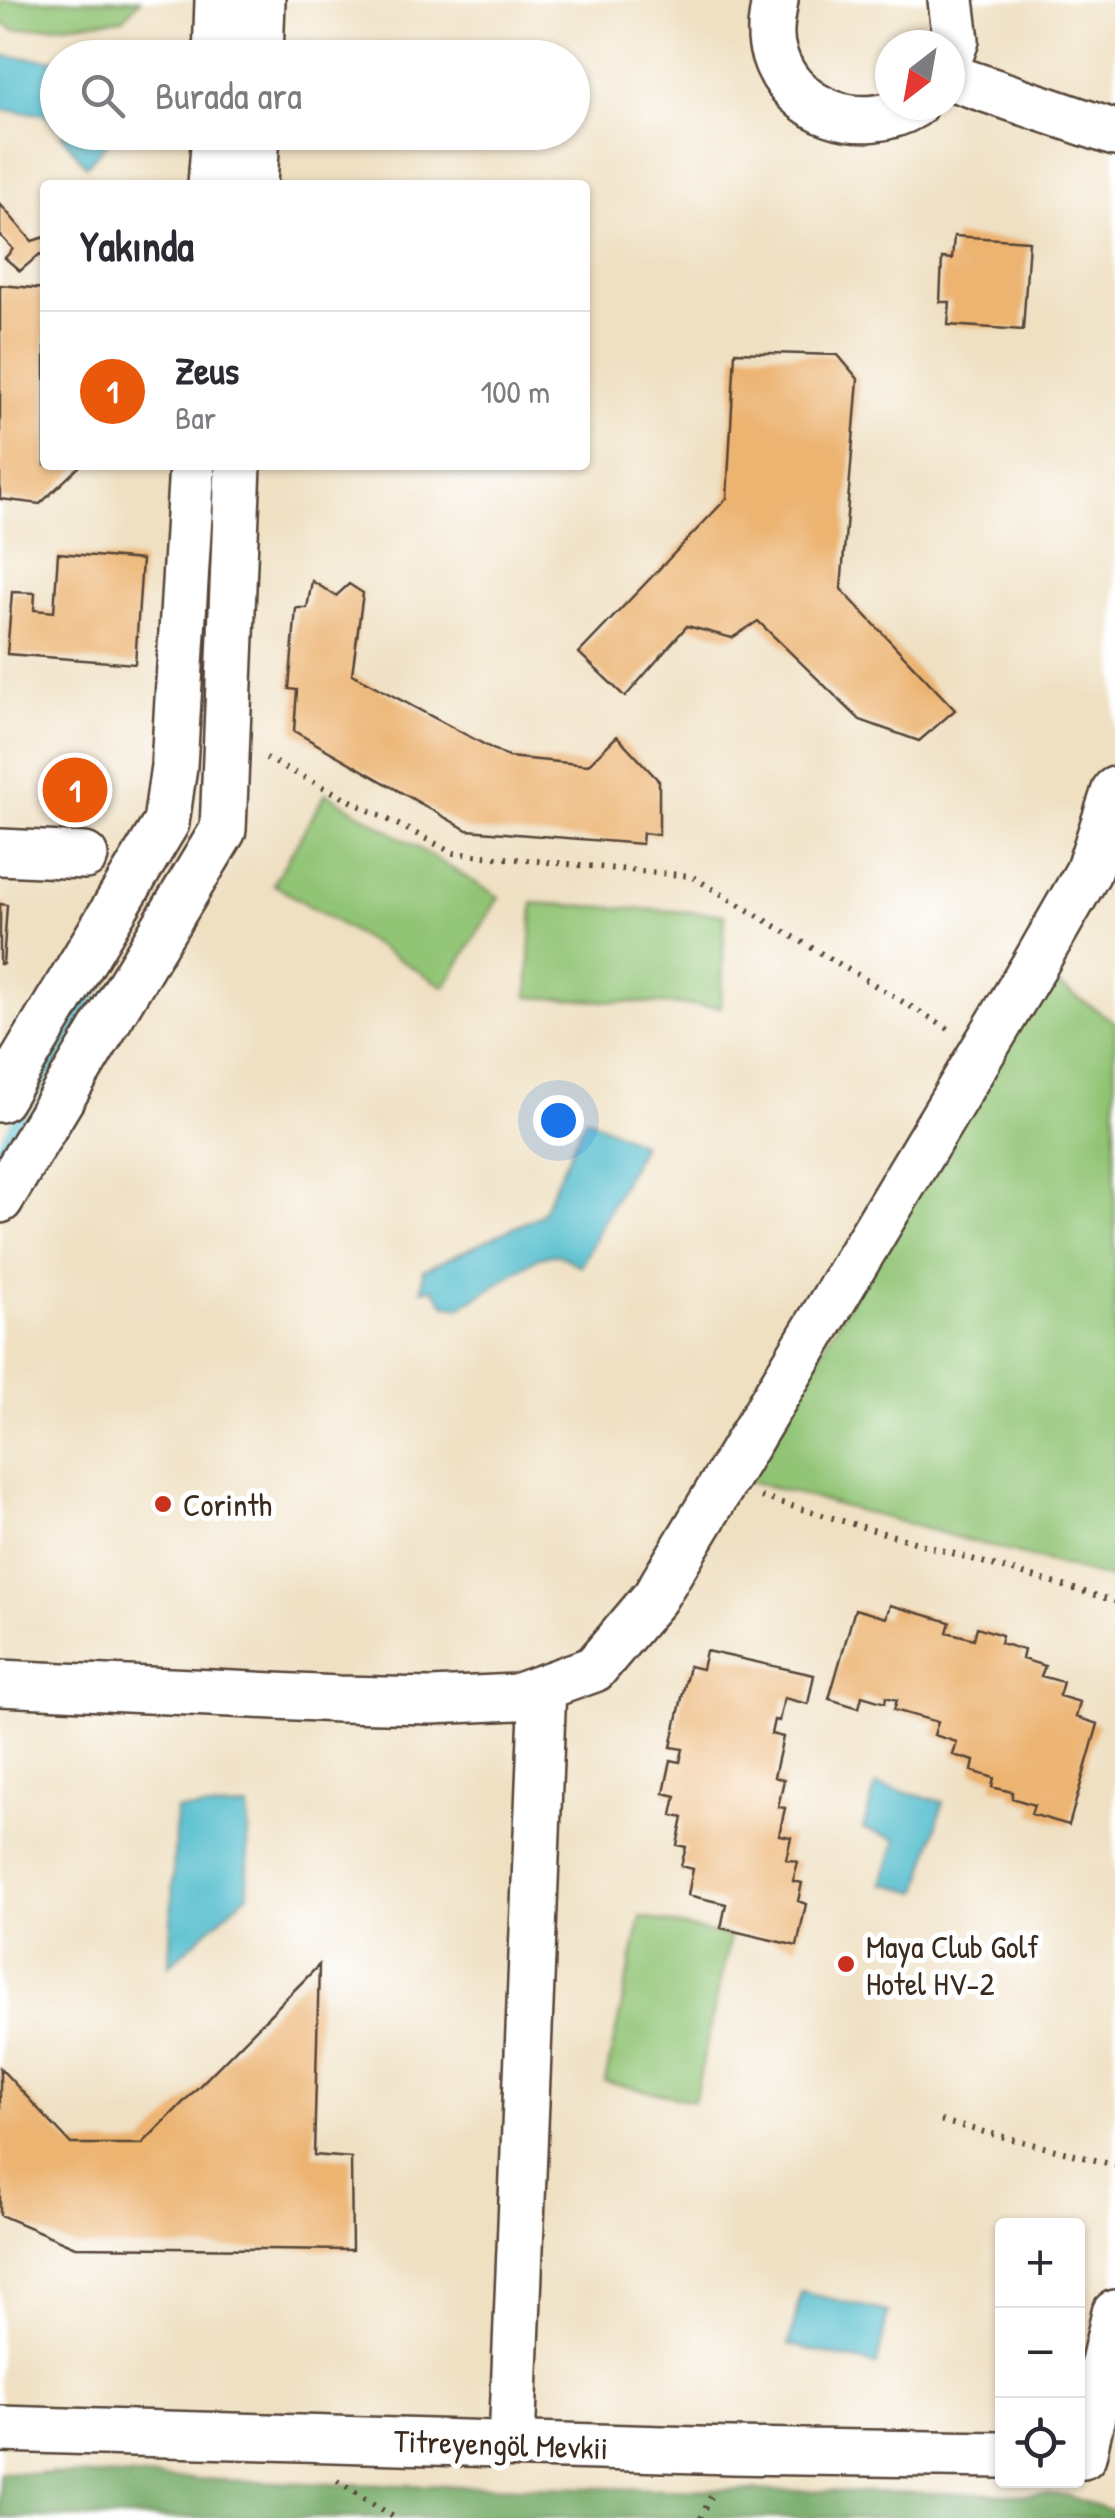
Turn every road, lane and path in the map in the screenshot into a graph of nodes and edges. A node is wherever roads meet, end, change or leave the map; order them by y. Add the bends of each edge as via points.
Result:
1 (218, 0) edge
2 (262, 0) edge
3 (775, 0) edge
4 (952, 0) edge
5 (955, 30) edge
6 (217, 40) edge
7 (261, 40) edge
8 (965, 82) edge
9 (875, 118) edge
10 (1115, 133) edge
11 (214, 150) edge
12 (256, 150) edge
13 (211, 180) edge
14 (254, 180) edge
15 (192, 470) edge
16 (238, 470) edge
17 (228, 738) junction
18 (1111, 813) edge
19 (0, 852) edge
20 (85, 856) dead end
21 (983, 1049) junction
22 (0, 1099) edge
23 (0, 1200) edge
24 (721, 1486) junction
25 (1115, 1601) edge
26 (0, 1683) edge
27 (543, 1687) junction
28 (941, 2121) dead end
29 (1115, 2165) edge
30 (1115, 2313) edge
31 (0, 2429) edge
32 (512, 2444) junction
33 (995, 2455) edge
34 (1092, 2459) edge

1 - 6 street
2 - 7 street
3 - 9 street via 774,54 788,83 839,118
4 - 5 street
8 - 10 street
11 - 13 street
12 - 14 street
15 - 22 street via 166,822
16 - 17 street
17 - 21 path via 454,853 692,876
17 - 23 street via 223,830
18 - 21 street via 1088,872
19 - 20 street
21 - 24 street
24 - 25 path
24 - 27 street via 655,1597 594,1668
26 - 27 street via 432,1701 516,1697
27 - 32 street
28 - 29 path
30 - 34 street
31 - 32 street, Titreyengöl Mevkii
32 - 33 street, Titreyengöl Mevkii

